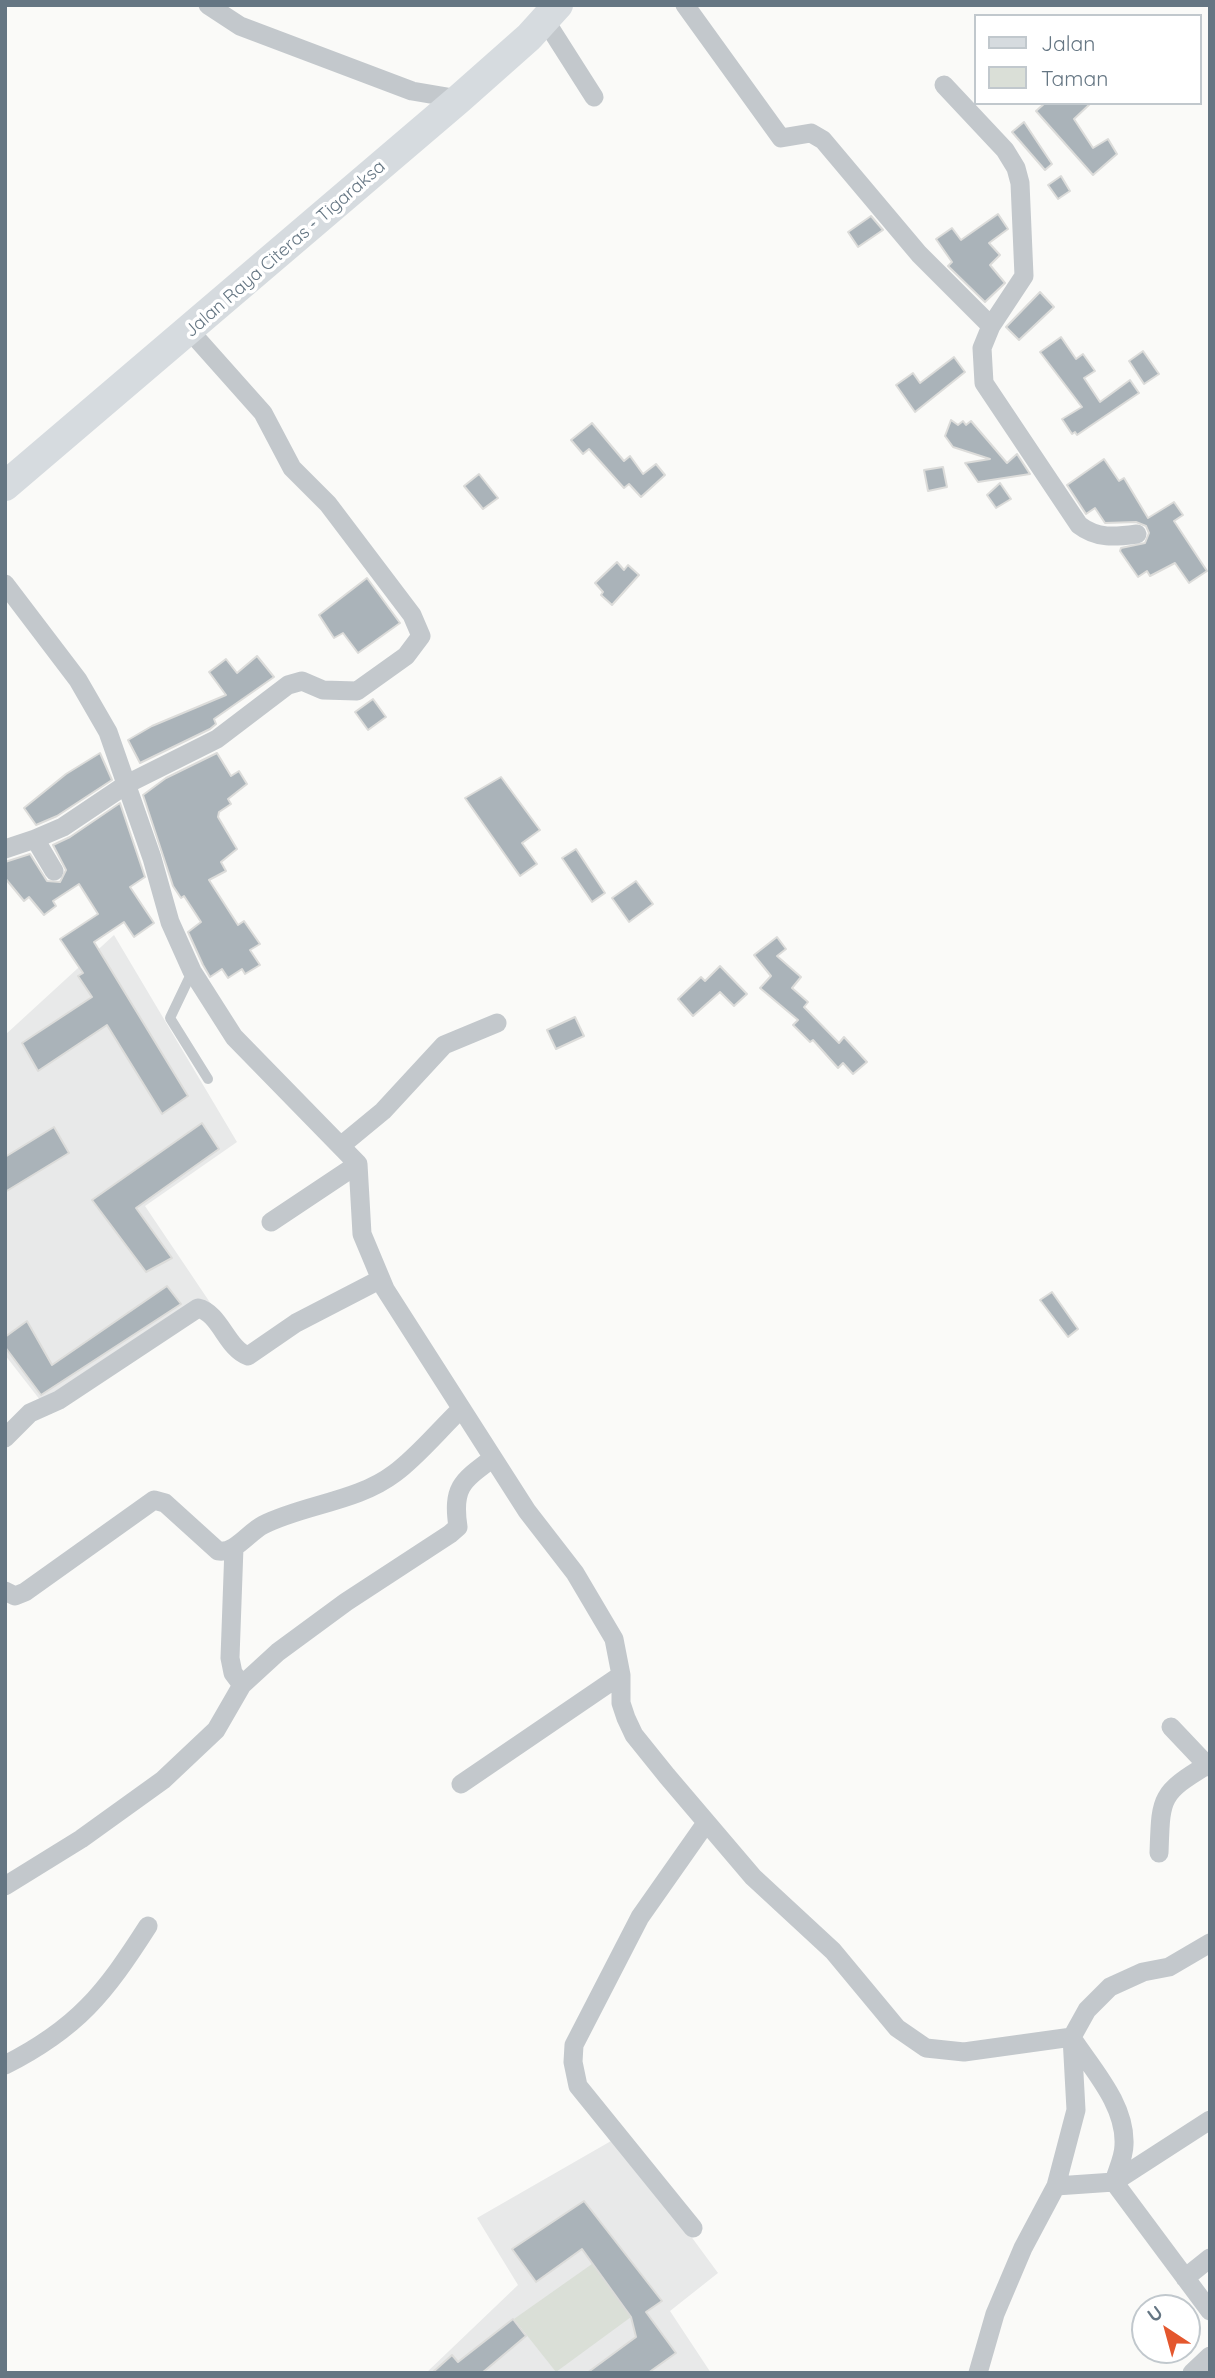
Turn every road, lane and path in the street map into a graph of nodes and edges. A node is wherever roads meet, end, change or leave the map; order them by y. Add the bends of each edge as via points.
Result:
1 (208, 5) edge
2 (685, 5) edge
3 (552, 13) edge
4 (944, 85) dead end
5 (594, 97) dead end
6 (459, 99) junction
7 (991, 326) junction
8 (190, 331) junction
9 (5, 486) edge
10 (1137, 534) dead end
11 (5, 584) edge
12 (127, 784) junction
13 (35, 839) junction
14 (5, 849) edge
15 (54, 871) dead end
16 (192, 971) junction
17 (497, 1023) dead end
18 (208, 1079) dead end
19 (343, 1144) junction
20 (358, 1164) junction
21 (271, 1222) dead end
22 (381, 1279) junction
23 (461, 1409) junction
24 (5, 1438) edge
25 (493, 1458) junction
26 (234, 1547) junction
27 (5, 1591) edge
28 (621, 1675) junction
29 (242, 1685) junction
30 (1171, 1727) dead end
31 (1208, 1766) edge
32 (461, 1784) dead end
33 (706, 1823) junction
34 (1159, 1853) dead end
35 (5, 1886) edge
36 (148, 1926) dead end
37 (1210, 1943) edge
38 (1072, 2037) junction
39 (5, 2065) edge
40 (1210, 2120) edge
41 (1114, 2182) junction
42 (1056, 2186) junction
43 (693, 2228) dead end
44 (1210, 2258) edge
45 (1185, 2278) junction
46 (1210, 2311) edge
47 (1210, 2356) edge
48 (978, 2373) edge
49 (1192, 2373) edge

1 - 6 street via 240,26 412,91
2 - 7 street via 781,138 811,133 822,139 919,254
3 - 5 street
3 - 6 main road, Jalan Raya Citeras - Tigaraksa
4 - 7 street via 1005,150 1020,183 1024,276
6 - 8 main road, Jalan Raya Citeras - Tigaraksa
7 - 10 street via 981,357 984,383 1072,515 1083,528 1099,536
8 - 9 main road, Jalan Raya Citeras - Tigaraksa
8 - 12 street via 263,414 292,468 328,504 412,615 421,636 406,656 357,691 323,690 302,681 288,685 217,739
11 - 12 street via 78,680 108,732
12 - 13 street via 63,827
12 - 16 street via 170,922
13 - 14 street
13 - 15 street
16 - 18 lane via 170,1018
16 - 19 street via 234,1037 312,1119
17 - 19 street via 444,1045 383,1111
19 - 20 street
20 - 21 street
20 - 22 street via 362,1234
22 - 23 street
22 - 24 street via 296,1323 248,1356 198,1308 30,1413
23 - 25 street
23 - 26 street via 394,1474 371,1487 269,1522
25 - 28 street via 575,1573 614,1639
25 - 29 street via 467,1477 455,1497 458,1527 346,1602
26 - 27 street via 218,1551 165,1503 154,1500 25,1592 15,1596
26 - 29 street via 230,1658
28 - 32 street
28 - 33 street via 621,1703 634,1735
29 - 35 street via 216,1730 163,1780
30 - 31 street
31 - 34 street via 1174,1785 1166,1795
33 - 38 street via 753,1877 833,1951 897,2028 926,2048 964,2052
33 - 43 street via 640,1917 574,2045 573,2062 578,2086
36 - 39 street via 94,2003
37 - 38 street via 1169,1968 1143,1972 1110,1987 1087,2010
38 - 41 street via 1107,2089 1121,2123 1124,2146
38 - 42 street via 1076,2110
40 - 41 street
41 - 42 street
41 - 45 street
42 - 48 street via 995,2314
44 - 45 street
45 - 46 street
47 - 49 street

